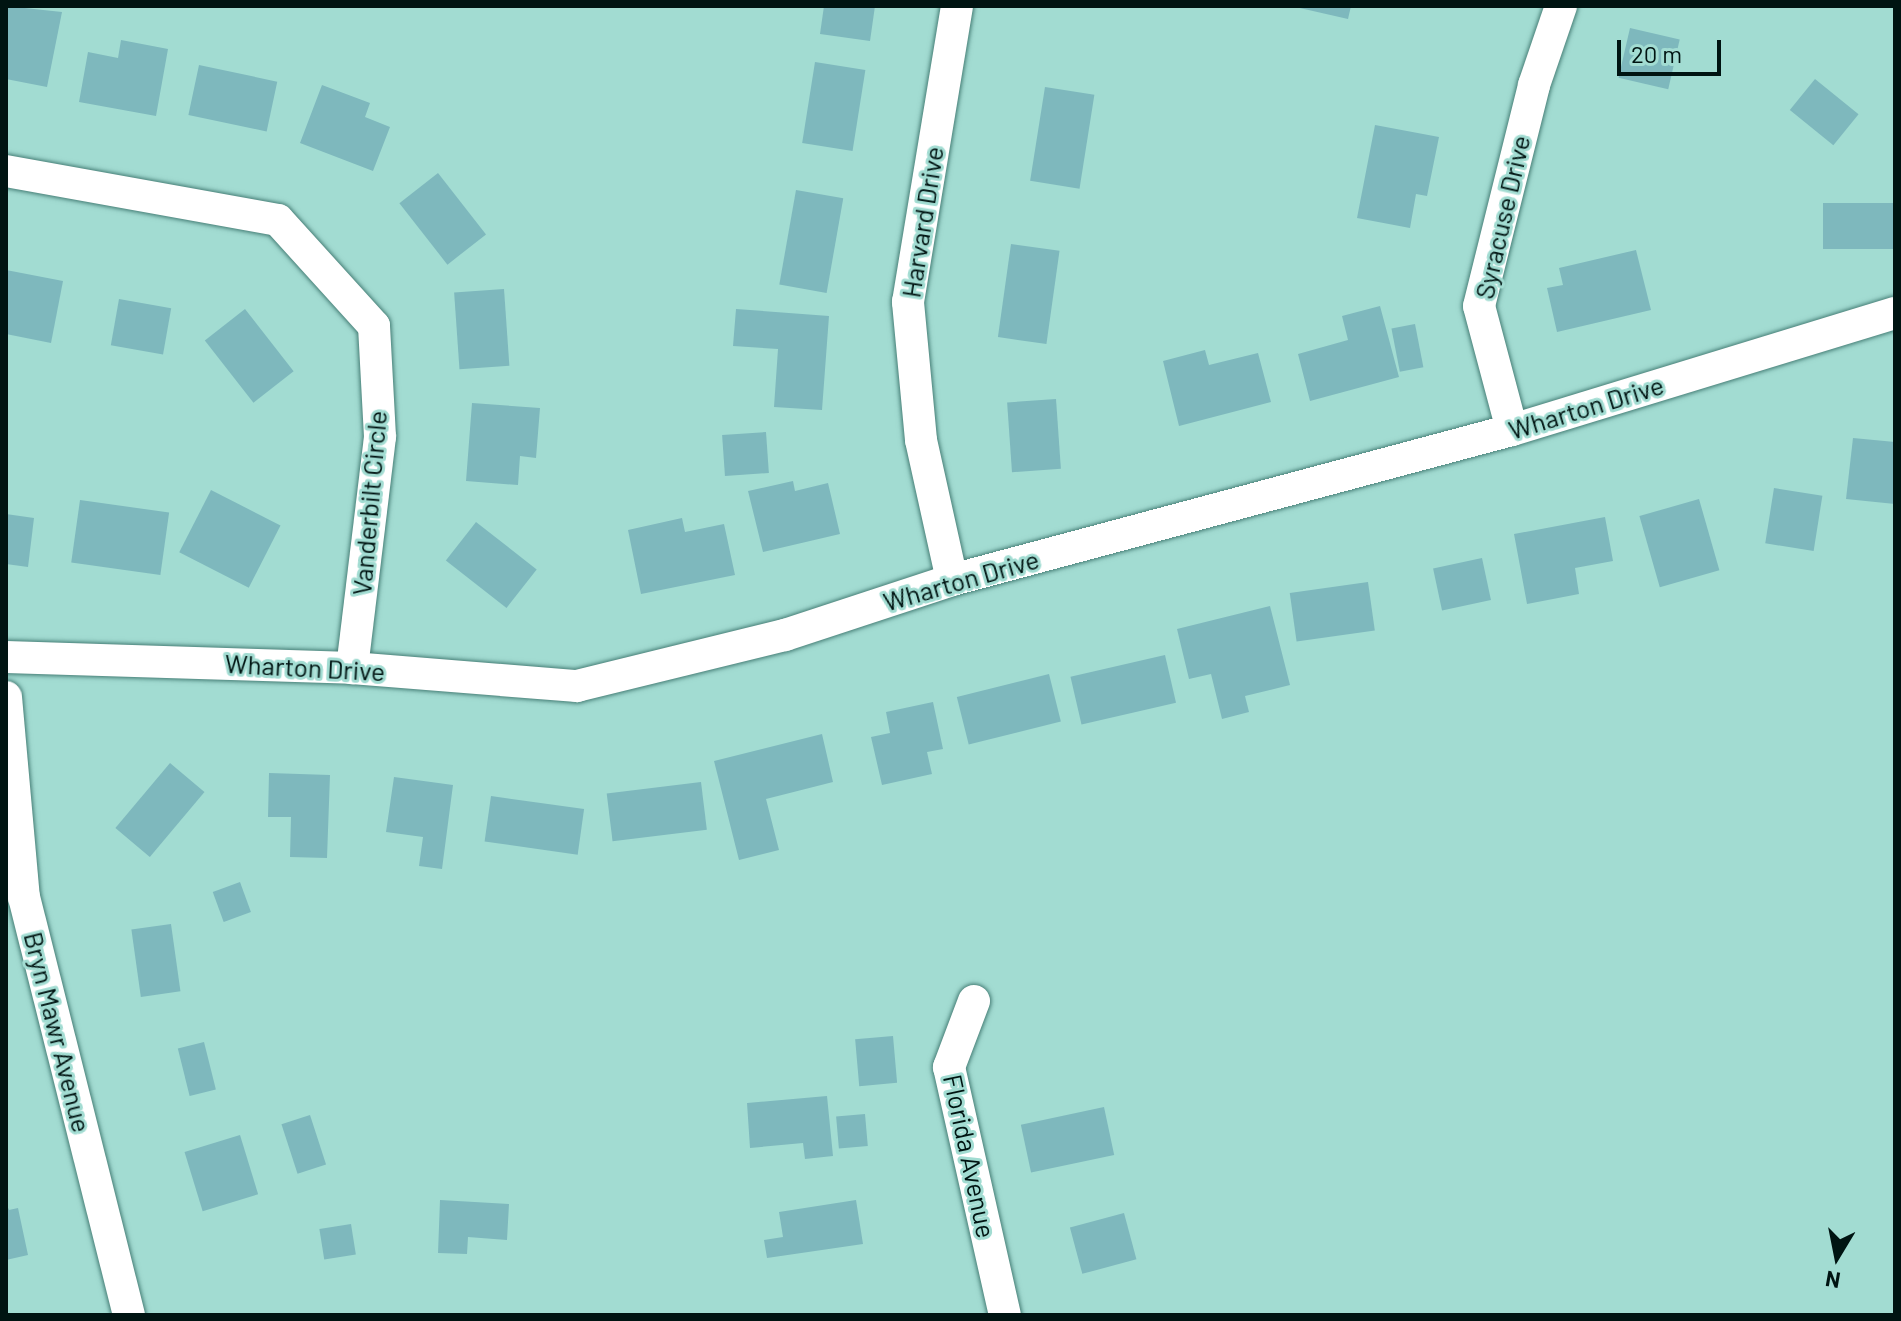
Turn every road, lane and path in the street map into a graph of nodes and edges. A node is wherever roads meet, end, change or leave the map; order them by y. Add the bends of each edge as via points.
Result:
1 (957, 6) edge
2 (1561, 6) edge
3 (6, 171) edge
4 (1895, 313) edge
5 (1512, 430) junction
6 (952, 580) junction
7 (6, 657) edge
8 (352, 668) junction
9 (6, 697) edge
10 (974, 1001) dead end
11 (129, 1315) edge
12 (1005, 1315) edge

1 - 6 street, Harvard Drive via 908,302 921,440
2 - 5 street, Syracuse Drive via 1534,85 1479,306
3 - 8 street, Vanderbilt Circle via 278,220 374,326 380,437
4 - 5 street, Wharton Drive
5 - 6 street, Wharton Drive
6 - 8 street, Wharton Drive via 785,635 577,686
7 - 8 street, Wharton Drive
9 - 11 street, Bryn Mawr Avenue via 24,897
10 - 12 street, Florida Avenue via 949,1067

